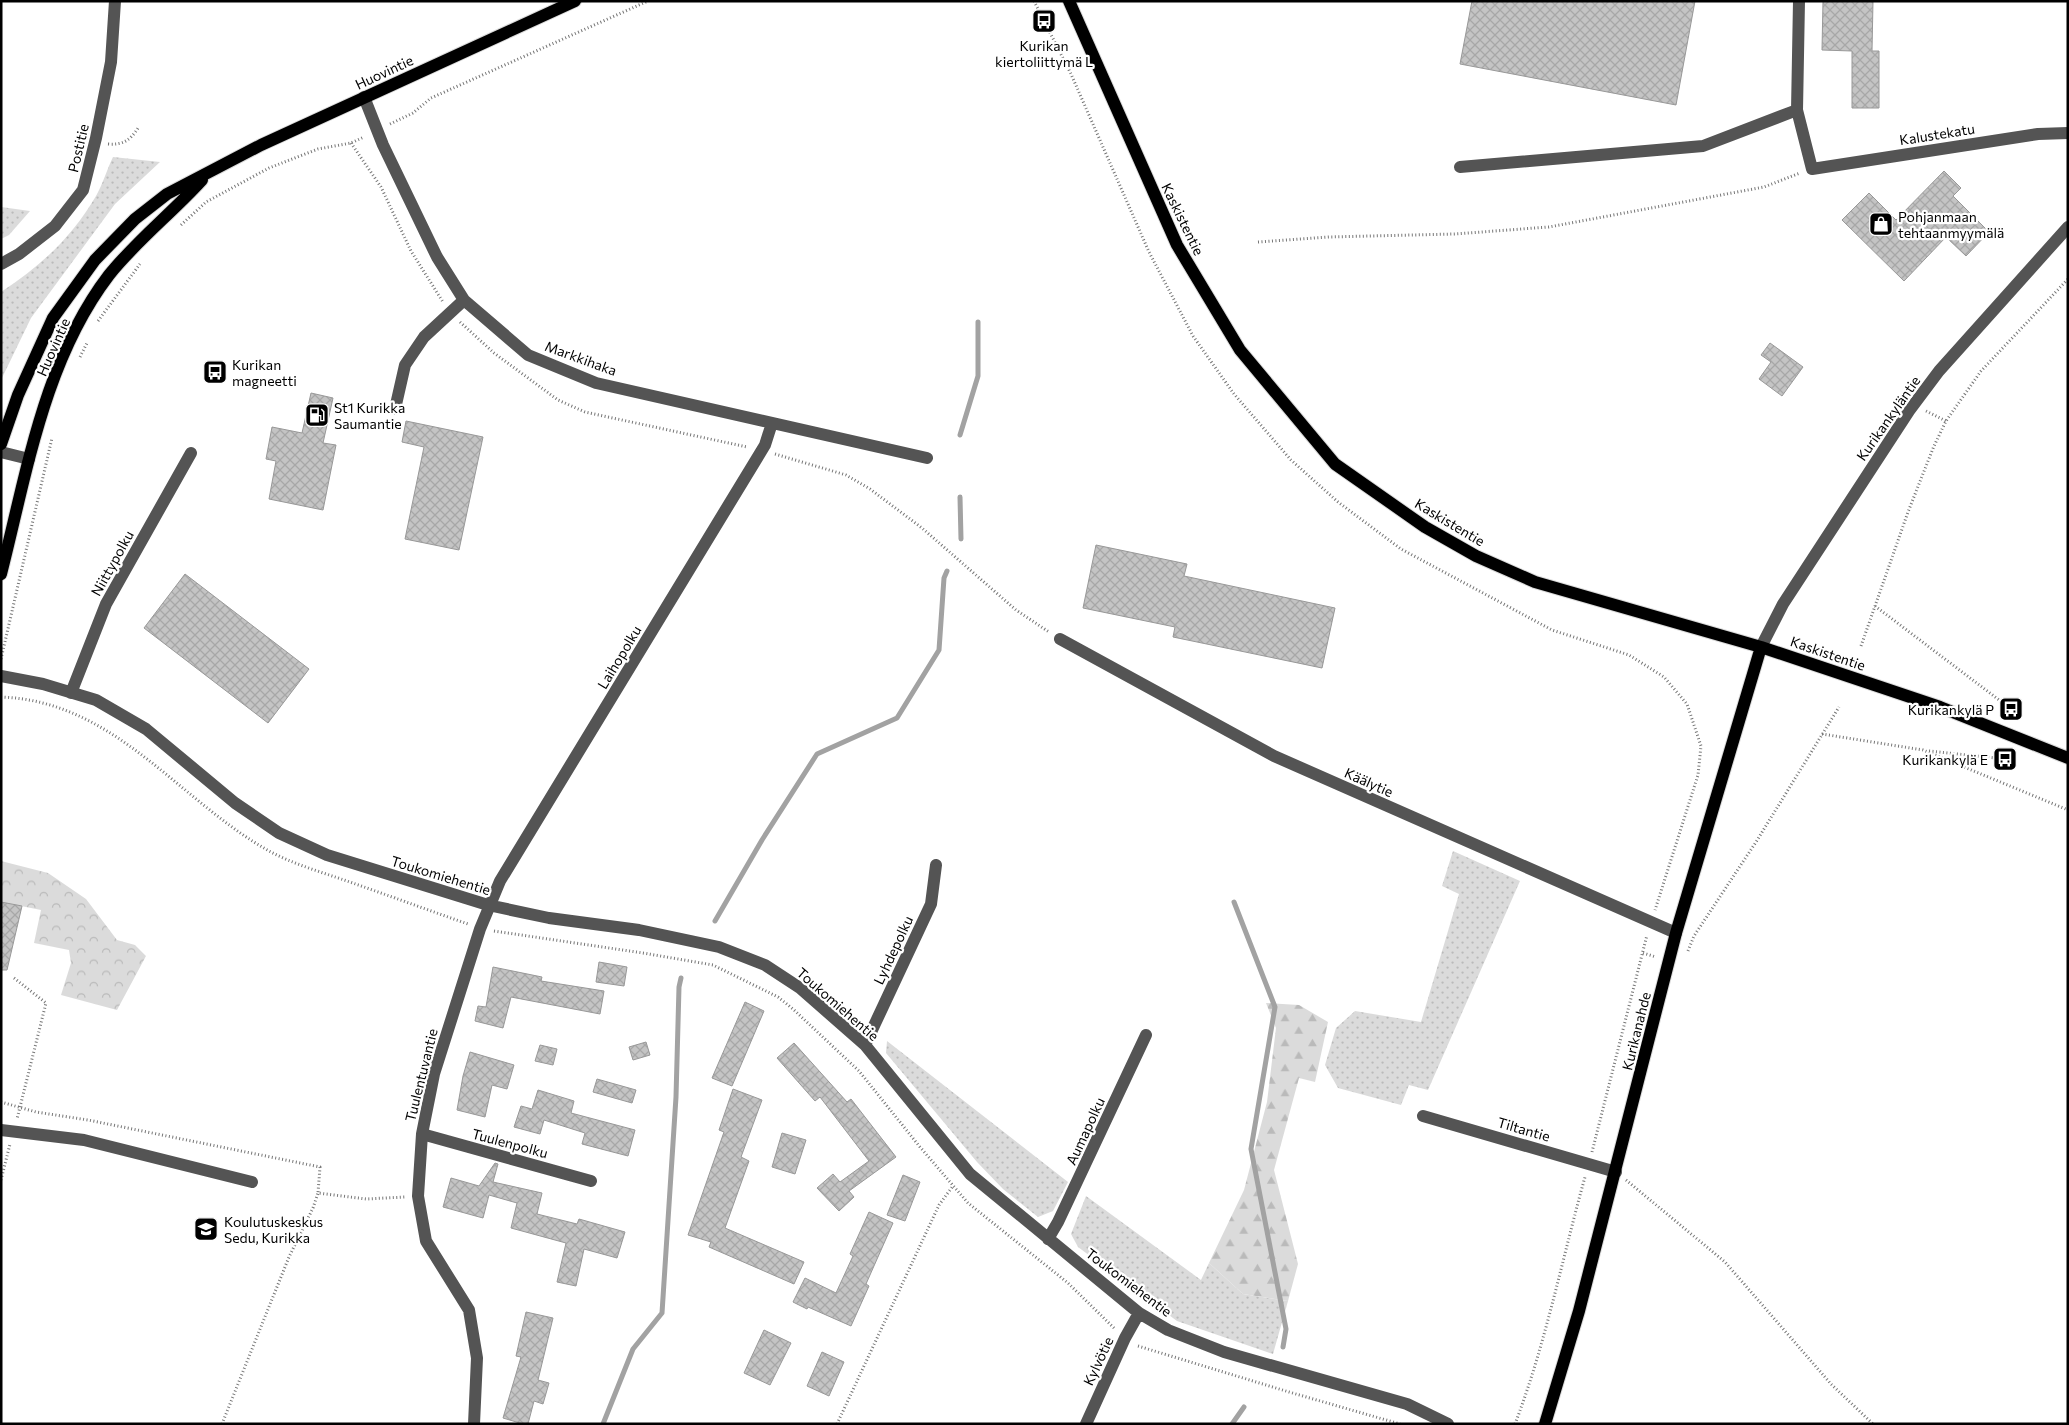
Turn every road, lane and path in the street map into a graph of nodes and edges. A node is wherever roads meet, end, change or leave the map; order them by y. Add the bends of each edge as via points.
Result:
1 (115, 1) edge
2 (575, 1) edge
3 (648, 1) edge
4 (1034, 1) edge
5 (1069, 1) edge
6 (1799, 1) edge
7 (364, 97) junction
8 (1797, 110) junction
9 (138, 128) dead end
10 (377, 131) junction
11 (2068, 133) edge
12 (96, 138) junction
13 (1460, 167) dead end
14 (1812, 168) junction
15 (207, 174) junction
16 (2068, 227) edge
17 (177, 228) dead end
18 (1258, 242) dead end
19 (143, 261) dead end
20 (1, 264) edge
21 (2068, 279) edge
22 (464, 300) junction
23 (97, 323) dead end
24 (89, 339) dead end
25 (77, 364) dead end
26 (1915, 404) junction
27 (395, 409) dead end
28 (1946, 421) junction
29 (772, 423) junction
30 (53, 433) dead end
31 (1, 444) edge
32 (1, 452) edge
33 (191, 453) dead end
34 (927, 458) dead end
35 (29, 459) junction
36 (1, 574) edge
37 (1875, 606) junction
38 (1060, 639) dead end
39 (1860, 646) dead end
40 (1761, 647) junction
41 (1, 659) edge
42 (1, 676) edge
43 (71, 693) junction
44 (1, 698) edge
45 (1839, 707) dead end
46 (2011, 709) dead end
47 (1822, 734) junction
48 (1923, 750) junction
49 (2068, 758) edge
50 (2005, 759) dead end
51 (2068, 810) edge
52 (936, 865) dead end
53 (488, 906) junction
54 (1651, 922) junction
55 (480, 929) junction
56 (1676, 933) junction
57 (1643, 953) junction
58 (1669, 961) junction
59 (14, 978) dead end
60 (1146, 1035) dead end
61 (866, 1045) junction
62 (1, 1102) edge
63 (20, 1107) junction
64 (1423, 1116) dead end
65 (7, 1131) edge
66 (422, 1134) junction
67 (1589, 1164) junction
68 (1616, 1172) junction
69 (1, 1180) edge
70 (591, 1181) dead end
71 (252, 1182) dead end
72 (953, 1186) junction
73 (318, 1193) junction
74 (418, 1196) junction
75 (1048, 1239) junction
76 (1139, 1312) junction
77 (1125, 1338) junction
78 (222, 1424) edge
79 (474, 1424) edge
80 (837, 1424) edge
81 (1086, 1424) edge
82 (1400, 1424) edge
83 (1448, 1424) edge
84 (1515, 1424) edge
85 (1545, 1424) edge
86 (1874, 1424) edge

1 - 12 street, Postitie via 111,62
2 - 7 main road, Huovintie
3 - 10 path via 431,98 413,113
4 - 54 path via 1071,74 1149,252 1193,336 1234,394 1291,460 1338,502 1401,549 1552,630 1629,655 1664,677 1687,704 1701,746 1698,775
5 - 40 main road, Kaskistentie via 1177,245 1240,350 1335,464 1425,527 1476,556 1535,582
6 - 8 street
7 - 10 street, Markkihaka
7 - 15 main road, Huovintie
8 - 13 street via 1703,146
8 - 14 street
9 - 12 path via 132,138 122,144 108,144
10 - 17 path via 350,143 318,148 269,168 206,202
10 - 22 street, Markkihaka via 437,258
11 - 14 street, Kalustekatu via 2038,134
12 - 20 street, Postitie via 83,190 55,226
14 - 18 path via 1764,187 1549,227
15 - 31 main road, Huovintie via 167,194 136,219 95,260 52,318 18,395
15 - 35 main road, Huovintie via 109,276 73,332 44,405
16 - 26 street, Kurikankyläntie via 1939,371
19 - 23 path
21 - 28 path via 1981,371
22 - 27 street via 424,337 405,365
22 - 29 street, Markkihaka via 528,355 596,383
24 - 25 path
26 - 28 path
26 - 40 street, Kurikankyläntie via 1782,604
28 - 37 path via 1908,512
29 - 34 street, Markkihaka
29 - 53 street, Laihopolku via 765,445 500,881
30 - 41 path
32 - 35 street
33 - 43 street, Niittypolku via 106,604
35 - 36 main road, Huovintie
37 - 39 path
37 - 46 path
38 - 54 street, Käälytie via 1274,756
40 - 49 main road, Kaskistentie via 1940,707
40 - 56 main road, Kurikanahde
42 - 43 street, Toukomiehentie
43 - 53 street, Toukomiehentie via 96,700 146,729 235,803 279,833 327,855
44 - 55 path via 16,698 62,709 94,722 135,749 228,825 271,852
45 - 47 path
47 - 48 path
47 - 58 path via 1694,936 1682,964
48 - 50 path
48 - 51 path
52 - 61 street, Lyhdepolku via 931,904
53 - 55 street, Tuulentuvantie
53 - 61 street, Toukomiehentie via 639,930 719,947 765,965 800,988
54 - 56 street, Käälytie
54 - 57 path
55 - 66 street, Tuulentuvantie via 434,1074
55 - 72 path via 713,965 778,998 859,1071
56 - 58 main road, Kurikanahde
57 - 58 path
57 - 67 path
58 - 68 main road, Kurikanahde
59 - 63 path via 46,1003
60 - 75 street, Aumapolku
61 - 75 street, Toukomiehentie via 970,1174
62 - 63 path
63 - 65 path
63 - 73 path via 320,1167
64 - 67 street, Tiltantie
65 - 69 path
65 - 71 street via 84,1140
66 - 70 street, Tuulenpolku
66 - 74 street, Tuulentuvantie
67 - 68 street, Tiltantie
67 - 84 path via 1555,1299
68 - 85 main road, Kurikanahde
68 - 86 path via 1725,1262 1831,1384
72 - 77 path via 968,1202 1068,1283
72 - 80 path via 939,1205
73 - 74 path via 366,1199
73 - 78 path
74 - 79 street, Tuulentuvantie via 426,1241 469,1310 477,1358
75 - 76 street, Toukomiehentie
76 - 77 street, Kylvötie
76 - 83 street, Toukomiehentie via 1168,1330 1224,1352 1407,1404
77 - 81 street, Kylvötie
77 - 82 path via 1166,1355

